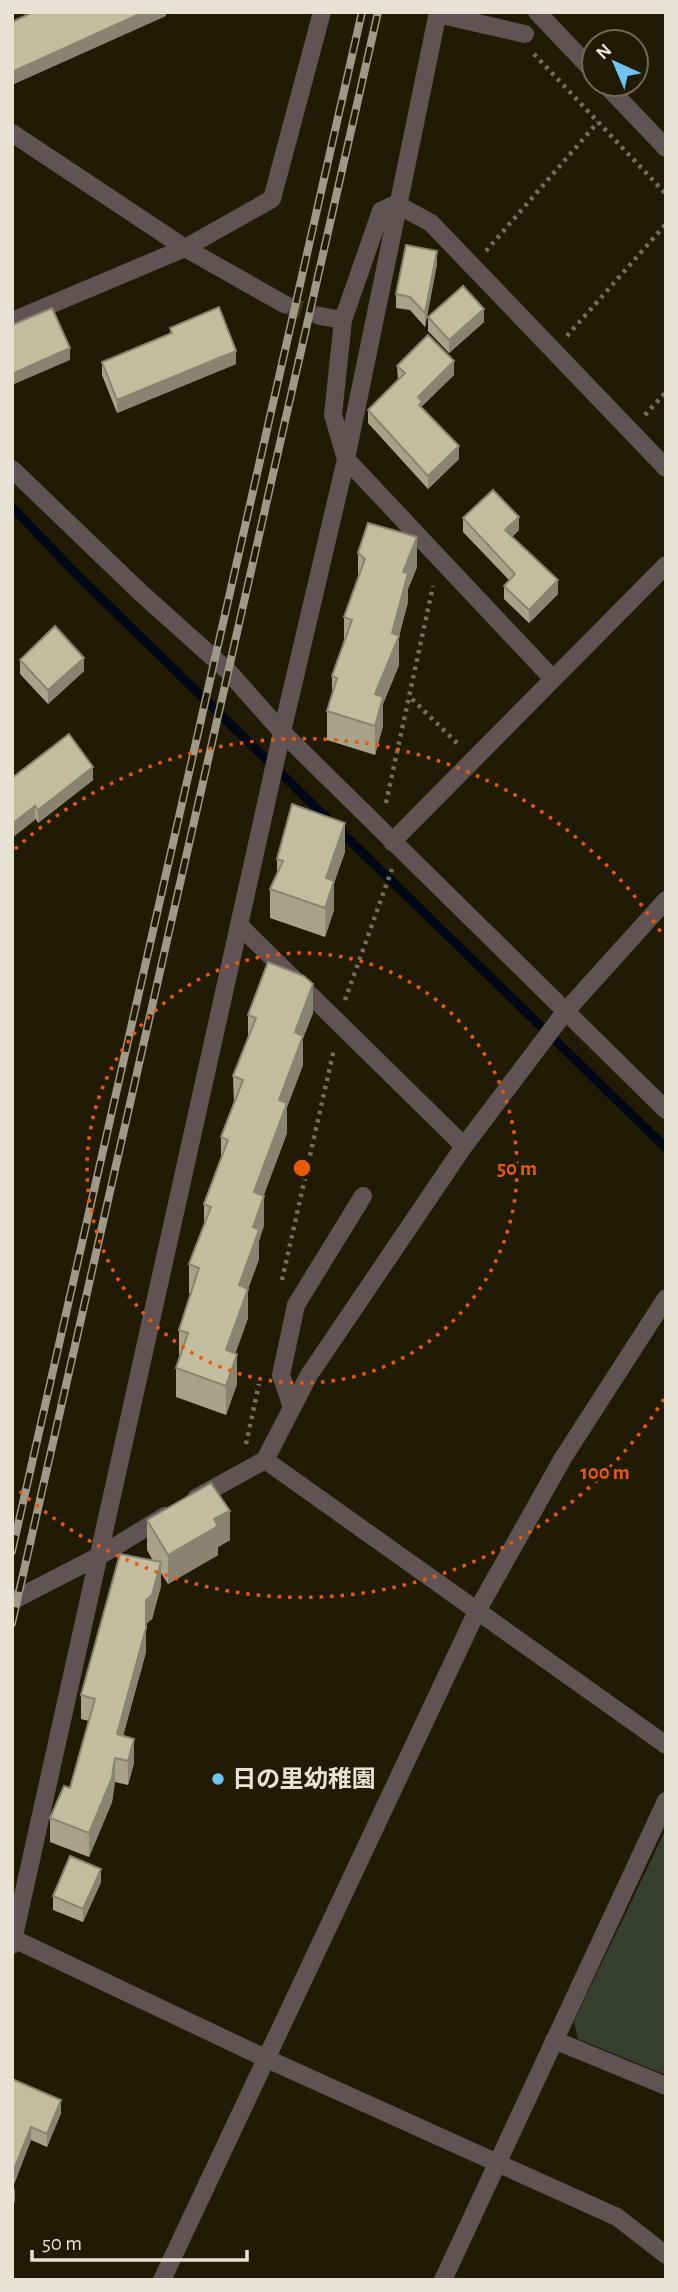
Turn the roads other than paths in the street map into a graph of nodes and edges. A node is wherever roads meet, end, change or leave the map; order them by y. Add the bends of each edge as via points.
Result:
1 (322, 12) edge
2 (537, 12) edge
3 (438, 13) edge
4 (525, 34) road end
5 (580, 57) edge
6 (618, 98) edge
7 (12, 133) edge
8 (666, 148) edge
9 (396, 204) junction
10 (185, 248) junction
11 (284, 304) tunnel mouth
12 (320, 316) tunnel mouth
13 (343, 320) junction
14 (12, 321) edge
15 (346, 459) junction
16 (666, 468) edge
17 (12, 469) edge
18 (666, 565) edge
19 (553, 679) junction
20 (282, 732) junction
21 (386, 836) junction
22 (666, 900) edge
23 (240, 926) junction
24 (561, 1017) junction
25 (666, 1110) edge
26 (464, 1146) junction
27 (363, 1196) dead end
28 (666, 1298) edge
29 (292, 1407) junction
30 (265, 1460) junction
31 (101, 1555) junction
32 (12, 1601) edge
33 (477, 1611) junction
34 (666, 1745) edge
35 (666, 1801) edge
36 (13, 1942) edge
37 (554, 2040) junction
38 (265, 2058) junction
39 (666, 2086) edge
40 (497, 2164) junction
41 (666, 2255) edge
42 (162, 2280) edge
43 (443, 2280) edge

1 - 10 street via 272,199
2 - 5 street
3 - 4 street
3 - 9 street
6 - 8 street
7 - 10 street
9 - 13 street via 381,211
9 - 15 street
9 - 16 street via 431,223
10 - 11 street
10 - 14 street
12 - 13 street
13 - 15 street via 333,415
15 - 19 street
15 - 20 street
17 - 20 street via 228,671
18 - 19 street
19 - 21 street via 474,760
20 - 21 street
20 - 23 street
21 - 24 street
22 - 24 street
23 - 26 street
23 - 31 street
24 - 25 street
24 - 26 street
26 - 29 street
27 - 29 street via 296,1305 281,1375
28 - 33 street via 563,1458
29 - 30 street
30 - 31 street
30 - 33 street
31 - 32 street
31 - 36 street
33 - 34 street
33 - 38 street
35 - 37 street
36 - 38 street
37 - 39 street
37 - 40 street
38 - 40 street
38 - 42 street
40 - 41 street via 617,2217
40 - 43 street

